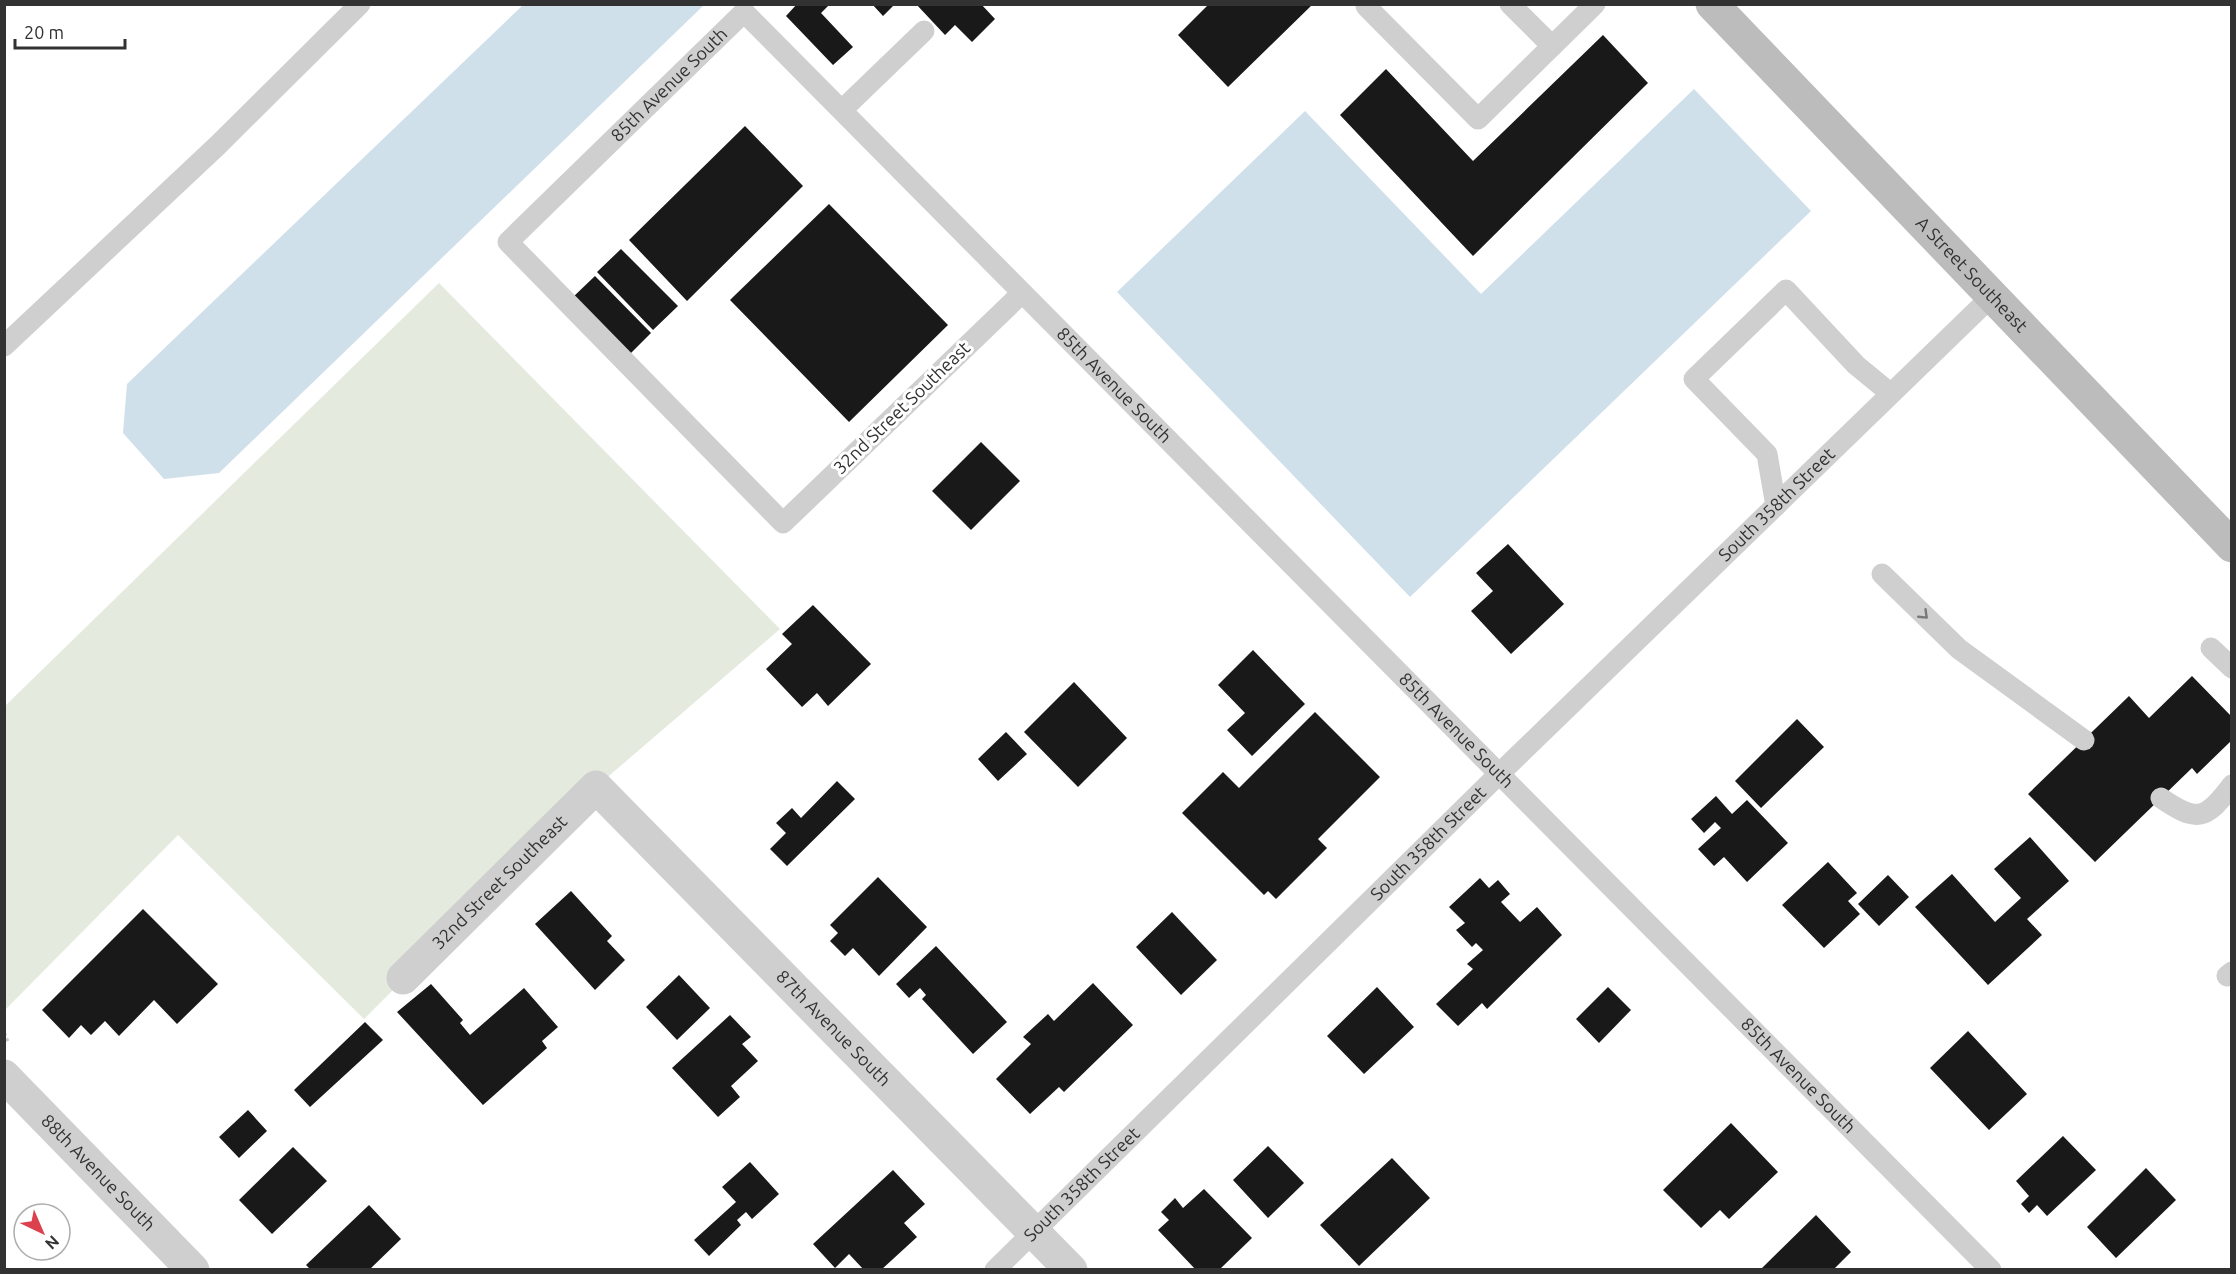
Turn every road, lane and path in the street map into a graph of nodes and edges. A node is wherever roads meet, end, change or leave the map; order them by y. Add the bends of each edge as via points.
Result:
1 (360, 4) edge
2 (1368, 4) edge
3 (1510, 4) edge
4 (1595, 4) edge
5 (1712, 4) edge
6 (924, 31) dead end
7 (1552, 46) junction
8 (842, 110) junction
9 (1022, 293) junction
10 (1993, 295) junction
11 (4, 346) edge
12 (1890, 393) junction
13 (1776, 506) junction
14 (783, 523) joint
15 (2232, 546) edge
16 (1882, 574) dead end
17 (2211, 648) dead end
18 (2232, 668) edge
19 (2084, 740) dead end
20 (1499, 774) junction
21 (2232, 785) edge
22 (596, 787) joint
23 (2161, 798) dead end
24 (403, 978) dead end
25 (4, 1076) edge
26 (1034, 1231) junction
27 (193, 1269) edge
28 (995, 1269) edge
29 (1071, 1269) edge
30 (1991, 1269) edge

1 - 11 lane via 218,145
2 - 7 lane via 1478,119
3 - 7 lane
4 - 7 lane
5 - 10 main road, A Street Southeast
6 - 8 lane
8 - 9 lane, 85th Avenue South
8 - 14 lane, 85th Avenue South via 744,12 508,242
9 - 14 lane, 32nd Street Southeast
9 - 20 lane, 85th Avenue South
10 - 12 lane, South 358th Street
10 - 15 main road, A Street Southeast
12 - 13 lane, South 358th Street
12 - 13 lane via 1856,365 1786,290 1694,379 1767,454
13 - 20 lane, South 358th Street
16 -> 19 lane via 1959,649
17 - 18 lane
20 - 26 lane, South 358th Street
20 - 30 lane, 85th Avenue South
21 - 23 lane via 2203,814 2184,814
22 - 24 street, 32nd Street Southeast
22 - 26 street, 87th Avenue South
25 - 27 street, 88th Avenue South
26 - 28 lane, South 358th Street
26 - 29 street, 87th Avenue South

